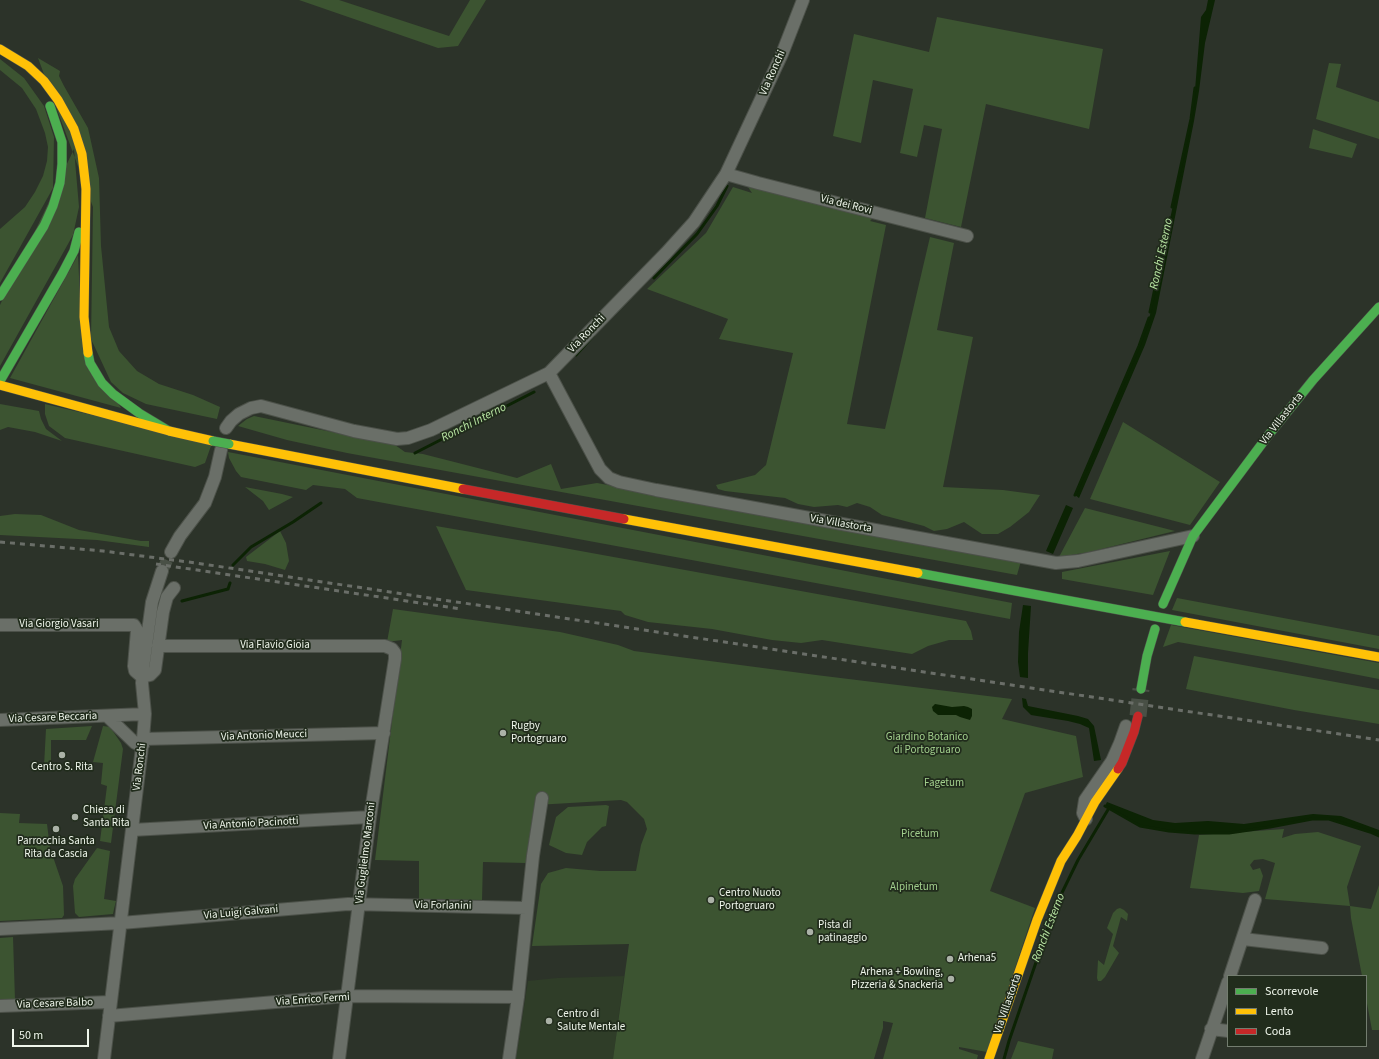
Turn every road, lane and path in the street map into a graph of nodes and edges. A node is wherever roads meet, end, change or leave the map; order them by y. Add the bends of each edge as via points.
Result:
1 (803, 0) edge
2 (0, 50) edge
3 (726, 174) junction
4 (86, 189) junction
5 (967, 236) dead end
6 (0, 296) edge
7 (1379, 307) edge
8 (549, 373) junction
9 (0, 381) edge
10 (0, 385) edge
11 (226, 428) dead end
12 (169, 431) junction
13 (225, 447) junction
14 (1193, 536) junction
15 (171, 552) tunnel mouth
16 (162, 571) tunnel mouth
17 (174, 588) dead end
18 (1163, 604) dead end
19 (0, 625) edge
20 (1155, 629) dead end
21 (158, 646) junction
22 (392, 648) joint
23 (1379, 657) edge
24 (142, 677) junction
25 (1142, 689) tunnel mouth
26 (145, 714) junction
27 (107, 716) junction
28 (1138, 716) tunnel mouth
29 (0, 720) edge
30 (1126, 726) dead end
31 (384, 733) junction
32 (143, 742) junction
33 (542, 798) dead end
34 (370, 817) junction
35 (1086, 819) junction
36 (132, 830) junction
37 (1255, 900) dead end
38 (360, 904) junction
39 (527, 908) junction
40 (121, 923) junction
41 (0, 929) edge
42 (1243, 939) junction
43 (1322, 948) dead end
44 (1230, 975) edge
45 (1227, 985) edge
46 (347, 996) junction
47 (518, 998) junction
48 (110, 1002) junction
49 (0, 1006) edge
50 (109, 1016) junction
51 (1211, 1030) junction
52 (1227, 1031) edge
53 (104, 1059) edge
54 (339, 1059) edge
55 (509, 1059) edge
56 (989, 1059) edge
57 (1202, 1059) edge

1 - 3 street, Via Ronchi via 782,54
2 - 4 main road via 28,66 58,100 74,129 82,154
2 - 6 main road via 25,70 44,94 62,142 60,183 49,216
3 - 5 street, Via dei Rovi
3 - 8 street, Via Ronchi via 694,222
4 - 9 main road via 74,251
4 - 12 main road via 84,317 90,362 102,383 113,394
7 - 14 main road, Via Villastorta via 1314,380
8 - 11 street, Via Ronchi via 431,430 408,438 397,439 354,431 262,406 239,414
8 - 14 street, Via Villastorta via 600,469 614,480 656,490 1056,563 1078,561
10 - 12 main road
12 - 13 main road, bridge via 213,441
13 - 15 street via 205,503
13 - 23 main road
14 - 18 main road, Via Villastorta
16 - 24 street, Via Ronchi via 152,602
17 - 21 street via 167,597
19 - 24 street, Via Giorgio Vasari via 134,625 137,628 134,666 135,671
20 - 25 main road via 1147,656
21 - 22 street, Via Flavio Gioia
21 - 24 street via 155,670 150,675
22 - 31 street, Via Guglielmo Marconi via 395,659
24 - 26 street, Via Ronchi
26 - 27 street, Via Cesare Beccaria
26 - 32 street, Via Ronchi
27 - 29 street, Via Cesare Beccaria
27 - 32 street, Via Cesare Beccaria via 135,743
28 - 35 main road, Via Villastorta via 1122,763
30 - 35 street via 1112,761 1085,800 1082,808
31 - 32 street, Via Antonio Meucci
31 - 34 street, Via Guglielmo Marconi
32 - 36 street, Via Ronchi
33 - 39 street via 532,856
34 - 36 street, Via Antonio Pacinotti
34 - 38 street, Via Guglielmo Marconi
35 - 56 main road, Via Villastorta via 1061,861 1050,887
36 - 40 street, Via Ronchi
37 - 42 street
38 - 39 street, Via Forlanini
38 - 40 street, Via Luigi Galvani
38 - 46 street, Via Guglielmo Marconi
39 - 47 street
40 - 41 street, Via Luigi Galvani
40 - 48 street, Via Ronchi
42 - 43 street
42 - 44 street
45 - 51 street
46 - 47 street, Via Enrico Fermi
46 - 50 street, Via Enrico Fermi
46 - 54 street, Via Guglielmo Marconi
47 - 55 street
48 - 49 street, Via Cesare Balbo
48 - 50 street, Via Ronchi
50 - 53 street, Via Ronchi
51 - 52 street
51 - 57 street

